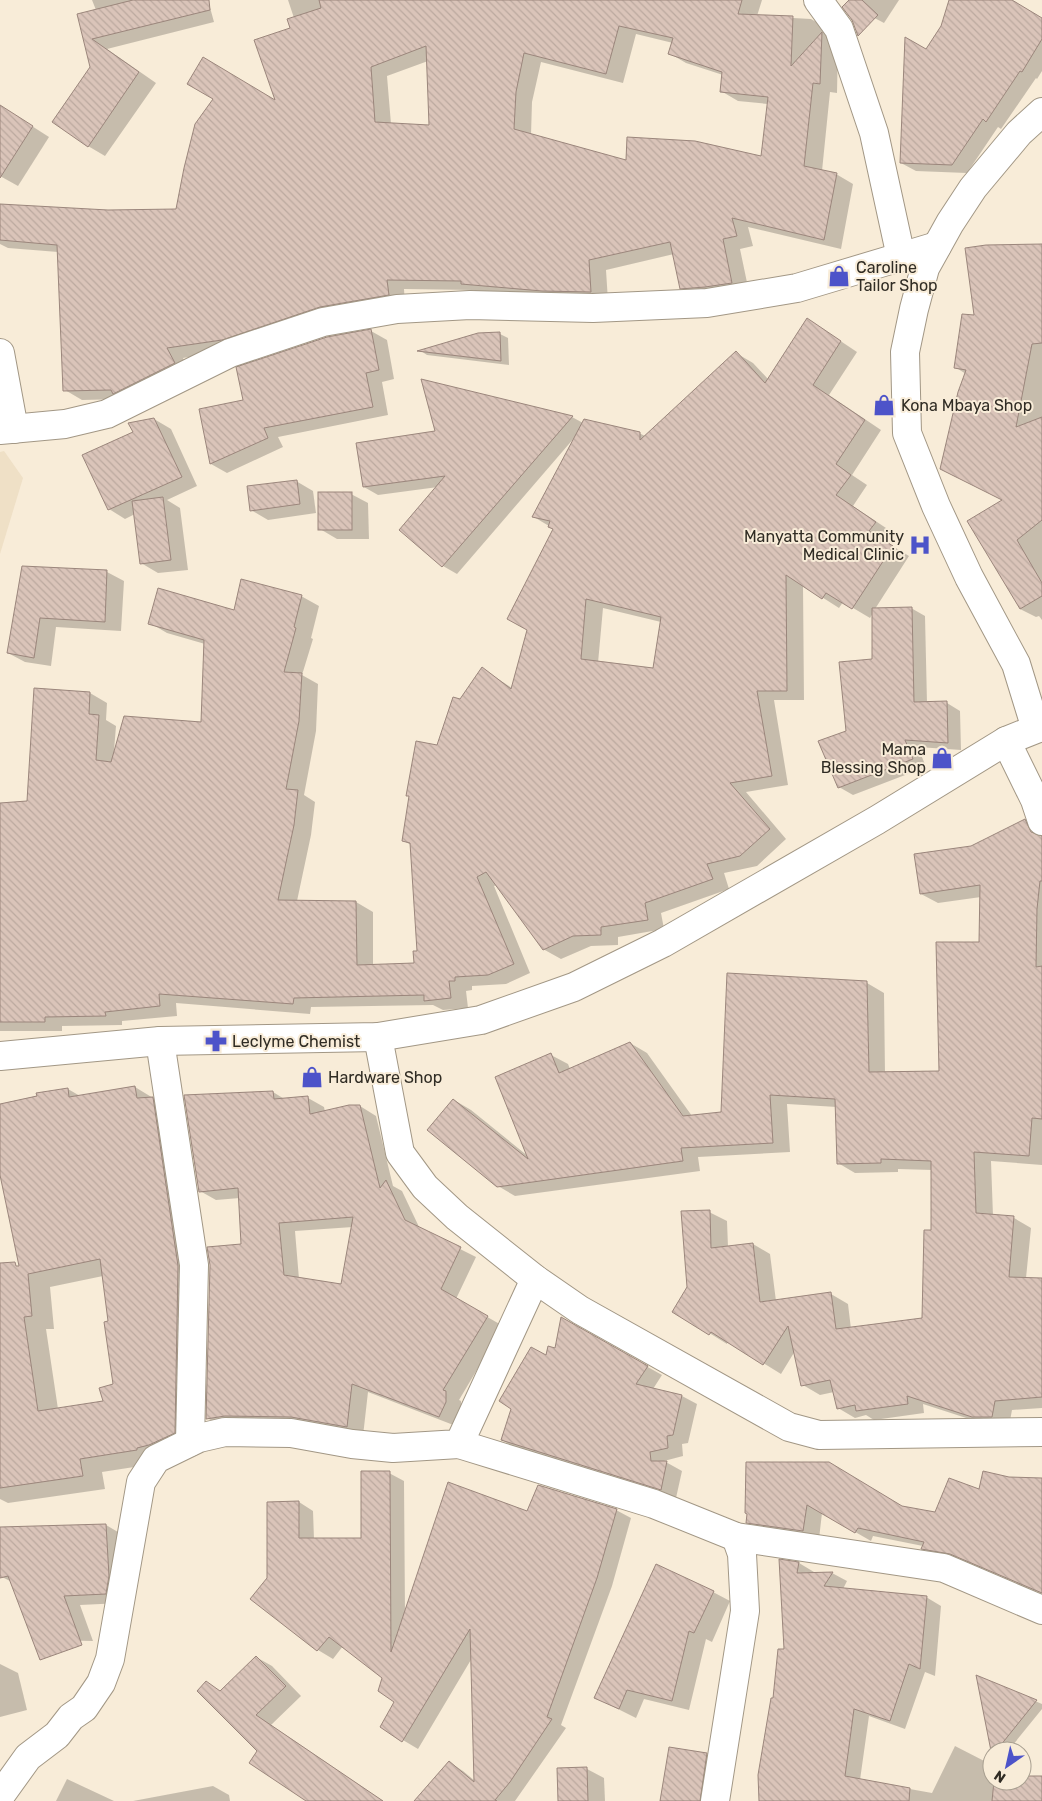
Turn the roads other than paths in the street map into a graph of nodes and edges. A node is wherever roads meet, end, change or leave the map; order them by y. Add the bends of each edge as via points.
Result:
1 (818, 0) edge
2 (1042, 112) edge
3 (937, 246) junction
4 (901, 257) junction
5 (0, 353) edge
6 (7, 429) edge
7 (1039, 727) edge
8 (1006, 741) junction
9 (1042, 821) edge
10 (378, 1037) junction
11 (160, 1042) junction
12 (0, 1056) edge
13 (535, 1279) junction
14 (1042, 1432) edge
15 (190, 1442) junction
16 (459, 1444) junction
17 (736, 1537) junction
18 (1042, 1610) edge
19 (0, 1796) edge
20 (715, 1801) edge

1 - 4 street via 839,29 874,133
2 - 3 street via 1019,133 973,188
3 - 4 street
3 - 7 street via 926,268 905,352 907,432 936,506 1016,664
4 - 6 street via 797,288 707,303 593,308 452,306 397,309 324,322 230,353 107,414 65,424
5 - 6 street
7 - 8 street
8 - 9 street
8 - 10 street via 877,820 663,943 574,987 481,1020
10 - 11 street
10 - 13 street via 400,1153 425,1187 457,1218
11 - 12 street
11 - 15 street via 194,1265
13 - 14 street via 598,1320 789,1427 820,1435
13 - 16 street
15 - 16 street via 225,1432 291,1432 393,1448
15 - 19 street via 156,1459 141,1482 110,1659 101,1683 84,1708 71,1717 57,1735 28,1757
16 - 17 street via 654,1504
17 - 18 street via 944,1568
17 - 20 street via 742,1554 745,1612

